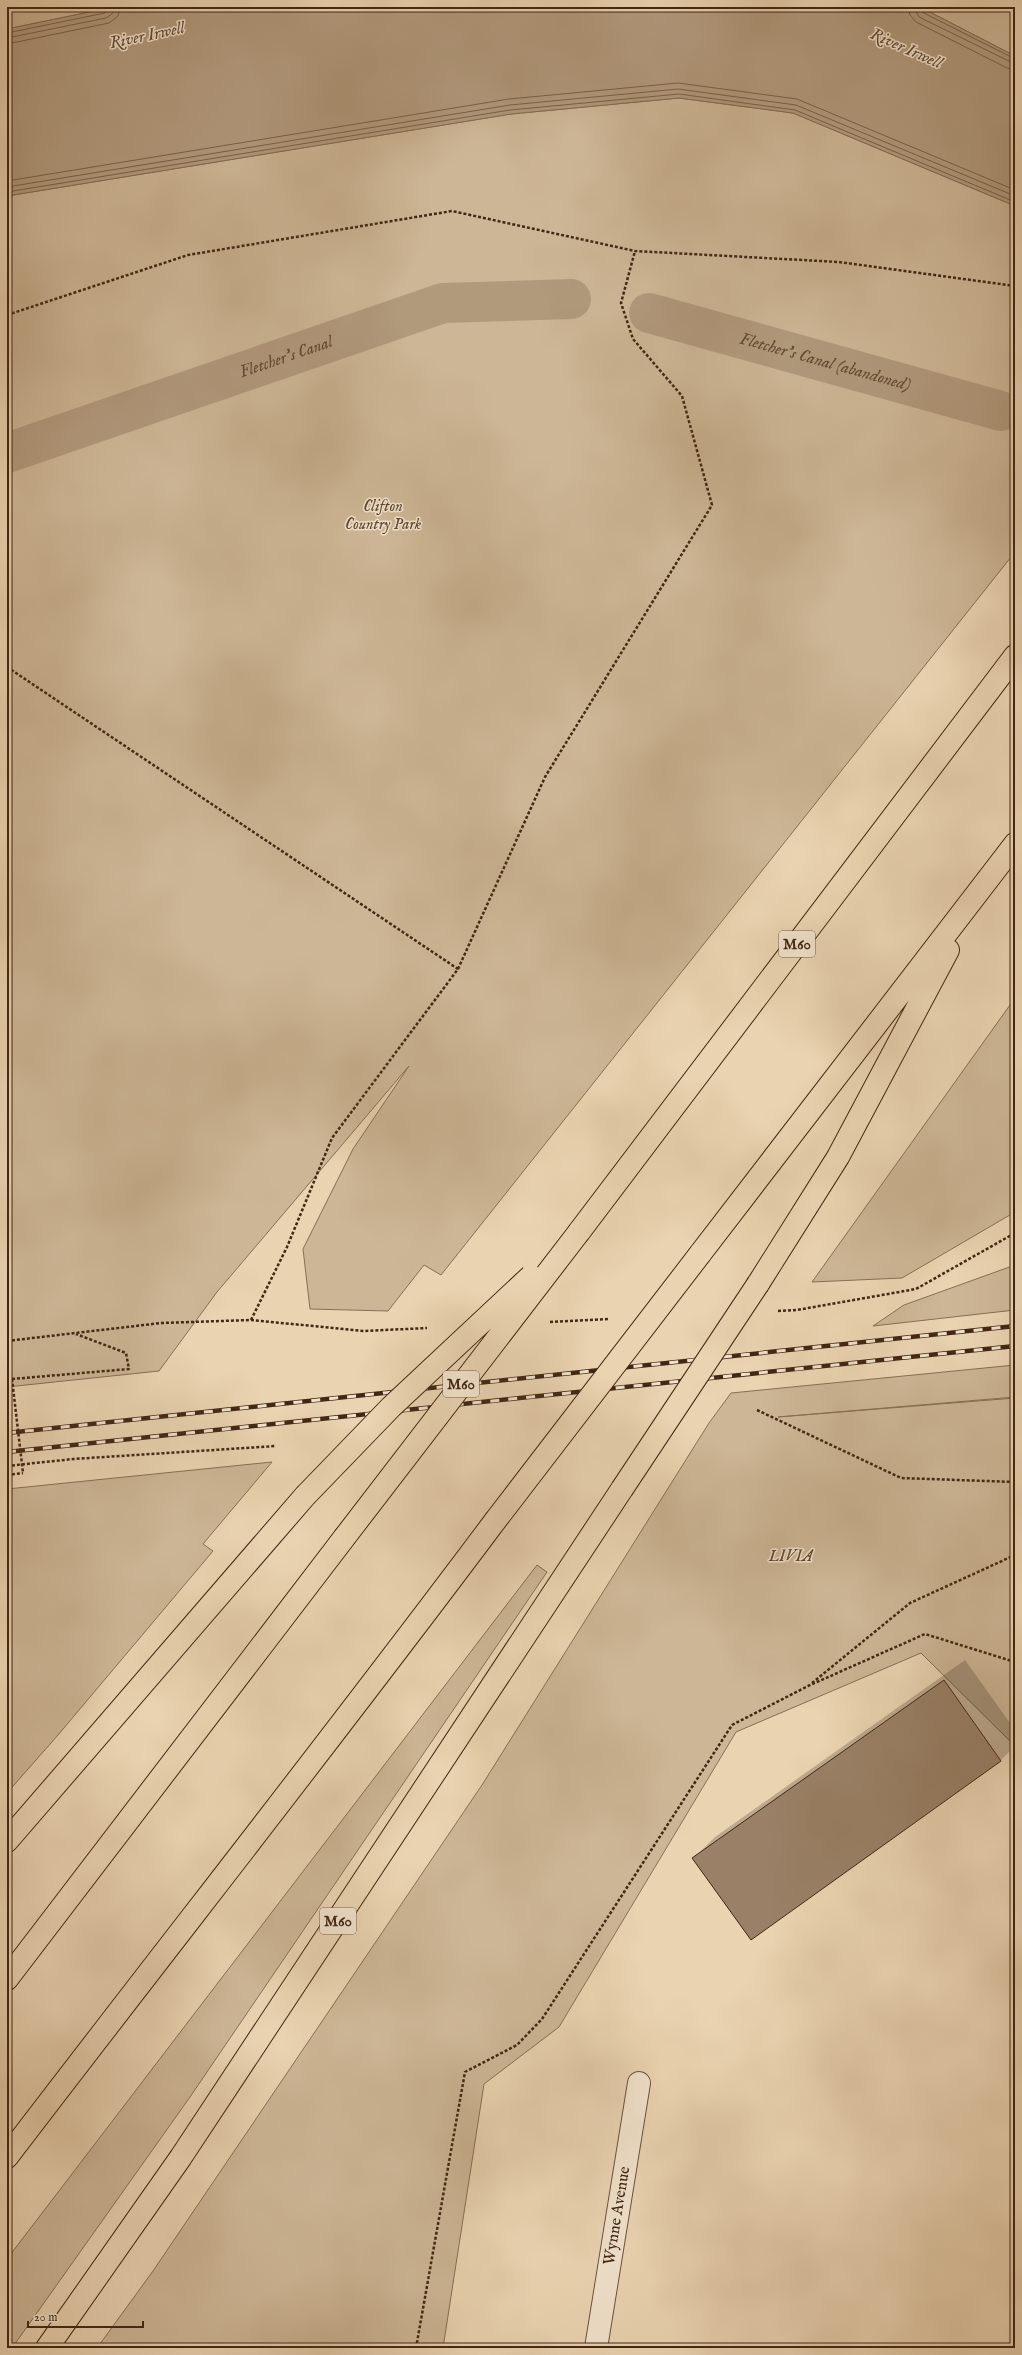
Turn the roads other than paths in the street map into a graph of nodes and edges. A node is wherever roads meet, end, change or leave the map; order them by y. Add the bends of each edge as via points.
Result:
1 (1015, 656) edge
2 (1015, 844) edge
3 (978, 895) junction
4 (579, 1232) junction
5 (7, 1841) edge
6 (7, 1979) edge
7 (639, 2083) dead end
8 (7, 2158) edge
9 (47, 2348) edge
10 (596, 2348) edge

1 - 4 highway, M60
2 - 3 highway, M60
3 - 8 highway, M60, bridge
3 - 9 highway, M60, bridge via 838,1157 758,1284 185,2150
4 - 5 highway, M60, bridge via 391,1407 305,1496
4 - 6 highway, M60, bridge
7 - 10 lane, Wynne Avenue

